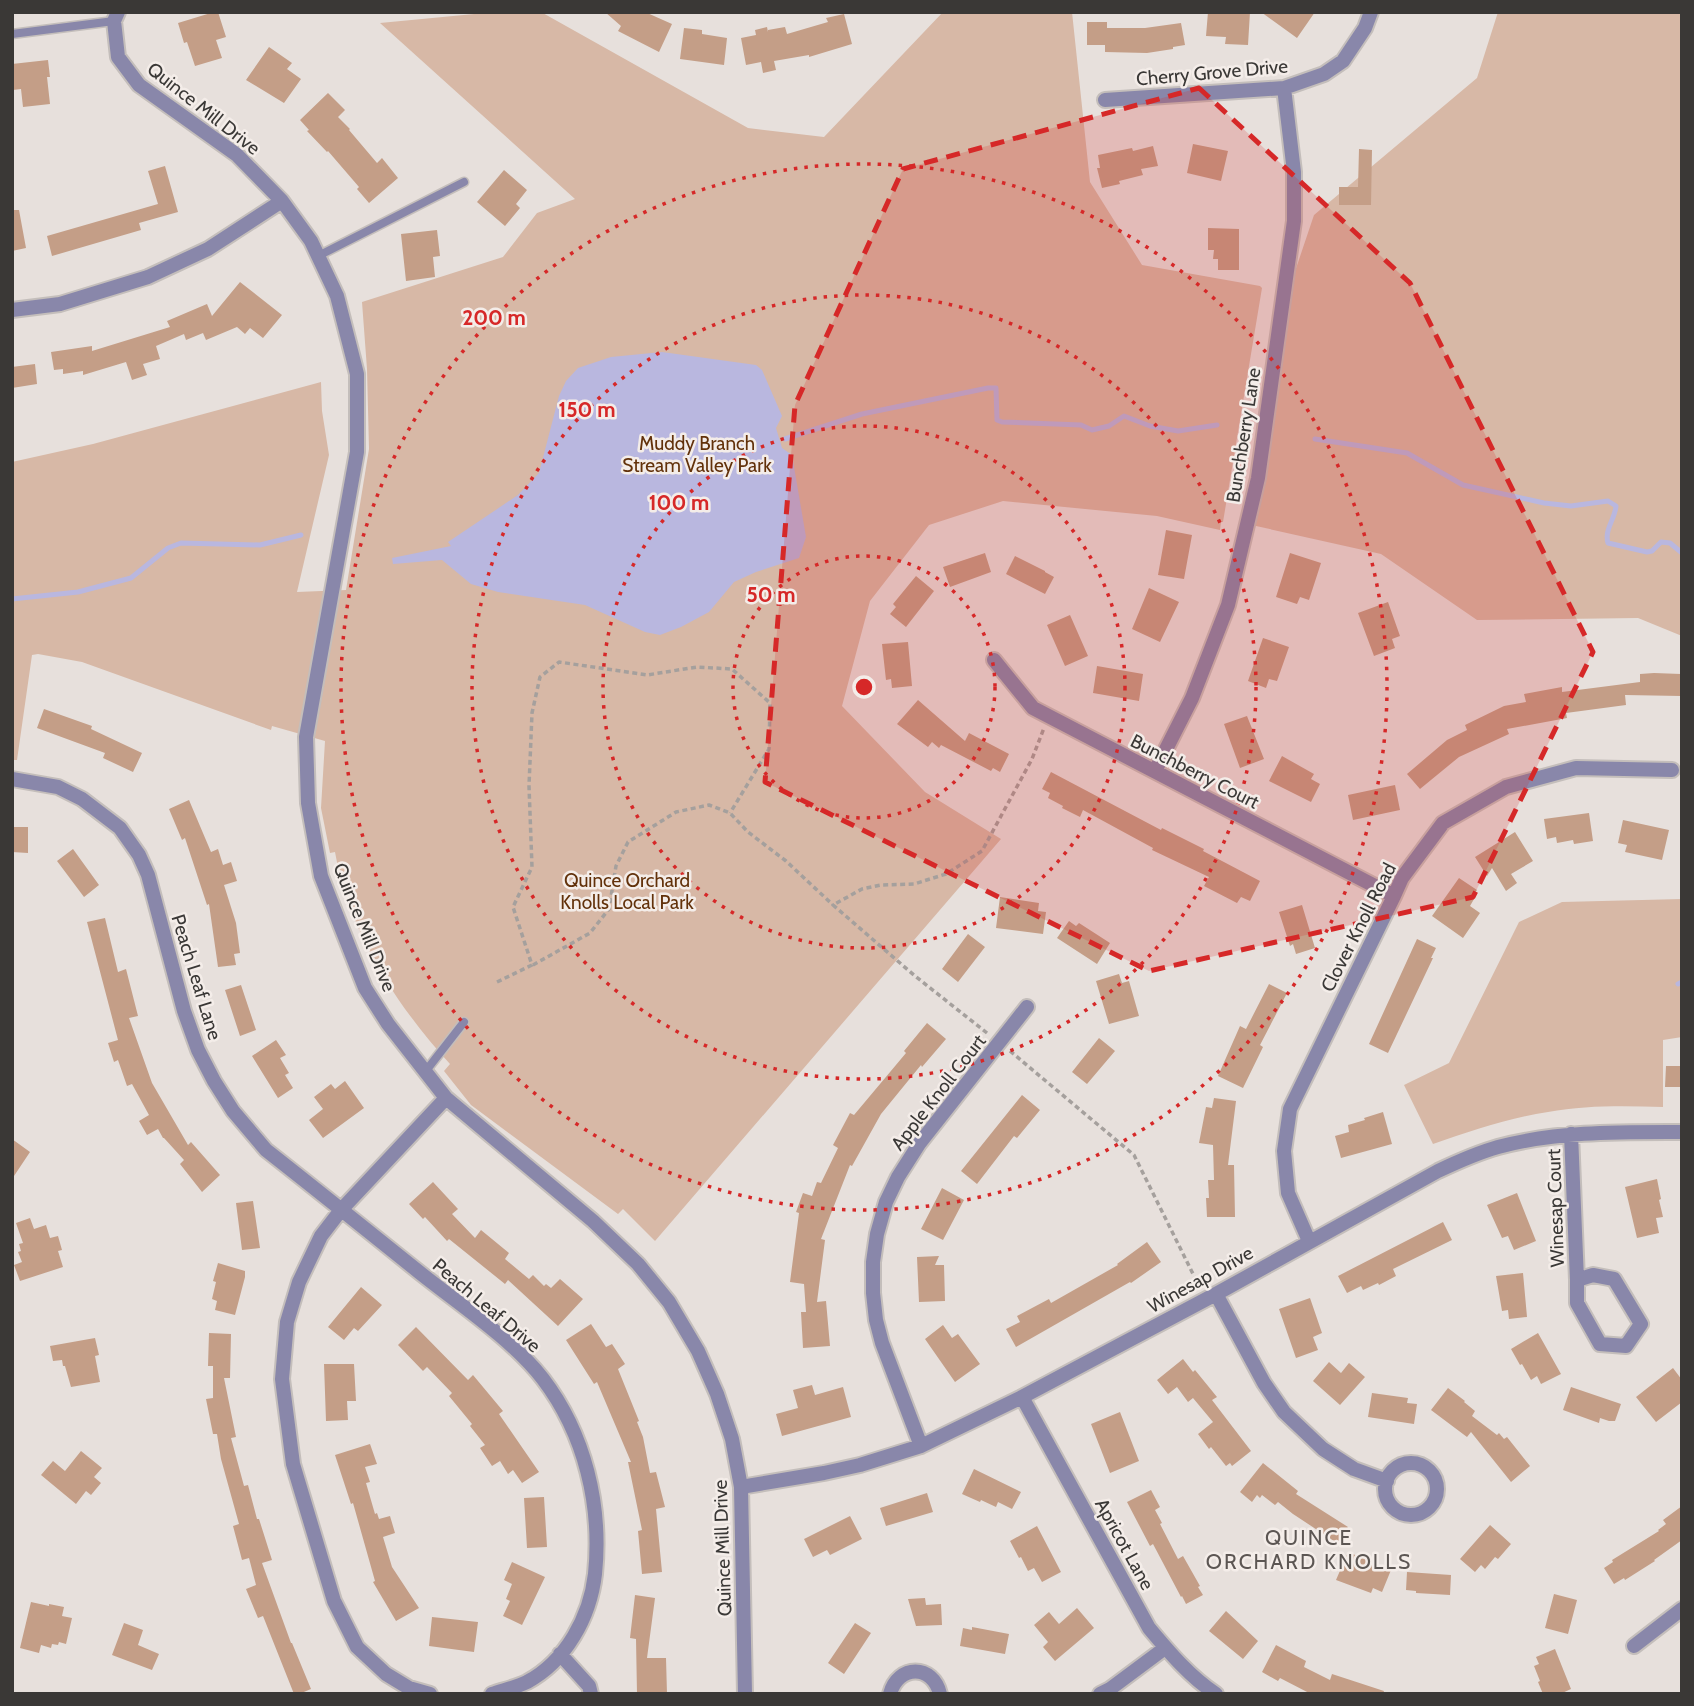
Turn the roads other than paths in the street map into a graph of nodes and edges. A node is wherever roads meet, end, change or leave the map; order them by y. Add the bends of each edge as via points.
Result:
1 (1371, 12) edge
2 (116, 17) edge
3 (12, 34) edge
4 (1284, 89) junction
5 (1105, 100) dead end
6 (464, 181) dead end
7 (282, 201) junction
8 (318, 256) junction
9 (12, 310) edge
10 (993, 660) dead end
11 (1672, 770) dead end
12 (1155, 771) junction
13 (12, 779) edge
14 (1394, 896) junction
15 (1027, 1007) dead end
16 (464, 1023) dead end
17 (425, 1072) junction
18 (446, 1098) junction
19 (1682, 1132) edge
20 (1572, 1134) junction
21 (341, 1210) junction
22 (1310, 1241) junction
23 (1577, 1280) junction
24 (1210, 1297) junction
25 (1022, 1397) junction
26 (921, 1446) junction
27 (1387, 1481) dead end
28 (741, 1487) junction
29 (1682, 1609) edge
30 (1634, 1646) dead end
31 (1165, 1648) junction
32 (560, 1654) junction
33 (529, 1688) edge
34 (430, 1694) edge
35 (492, 1694) edge
36 (591, 1694) edge
37 (745, 1694) edge
38 (890, 1694) edge
39 (940, 1694) edge
40 (1100, 1694) edge
41 (1216, 1694) edge

1 - 4 street, Cherry Grove Drive via 1343,61 1324,74
2 - 3 lane
2 - 7 street, Quince Mill Drive via 118,57 139,85 237,155
4 - 5 street, Cherry Grove Drive
4 - 12 street, Bunchberry Lane via 1294,172 1294,221 1258,478 1228,605 1192,698
6 - 8 lane
7 - 8 street, Quince Mill Drive
7 - 9 street via 208,249 148,277 60,304
8 - 17 street, Quince Mill Drive via 337,296 357,374 357,452 306,737 308,803 321,876 365,988
10 - 12 street, Bunchberry Court via 1032,708
11 - 14 street, Clover Knoll Road via 1576,768 1506,787 1443,824 1402,878
12 - 14 street, Bunchberry Court
13 - 21 street, Peach Leaf Lane via 58,787 120,828 148,874 184,1011 214,1081 266,1150
14 - 22 street, Clover Knoll Road via 1290,1109 1284,1152 1288,1193
15 - 26 street, Apple Knoll Court via 919,1144 886,1202 877,1234 873,1262 876,1320
16 - 17 lane
17 - 18 street, Quince Mill Drive
18 - 21 street
18 - 28 street, Quince Mill Drive via 593,1221 638,1264 669,1303 717,1394
19 - 20 street, Winesap Drive
20 - 22 street, Winesap Drive via 1497,1147 1468,1158
20 - 23 street, Winesap Court
21 - 32 street, Peach Leaf Drive via 505,1340 542,1378 562,1407 593,1491 598,1546 593,1590 574,1638
21 - 34 street via 321,1236 299,1282 287,1322 282,1379 293,1464 334,1601 357,1647 386,1674
22 - 24 street, Winesap Drive
23 - 23 street, Winesap Court via 1577,1303 1600,1343 1626,1346 1642,1324 1614,1279 1593,1275
24 - 25 street, Winesap Drive
24 - 27 street via 1284,1412 1323,1449 1354,1469
25 - 26 street, Winesap Drive
25 - 31 street, Apricot Lane via 1149,1628
26 - 28 street, Winesap Drive via 860,1465
28 - 37 street, Quince Mill Drive
29 - 30 street
31 - 40 street
31 - 41 street, Apricot Lane
32 - 33 street, Peach Leaf Drive
32 - 36 street
33 - 35 street, Peach Leaf Drive
38 - 39 street via 896,1680 918,1671 932,1678

